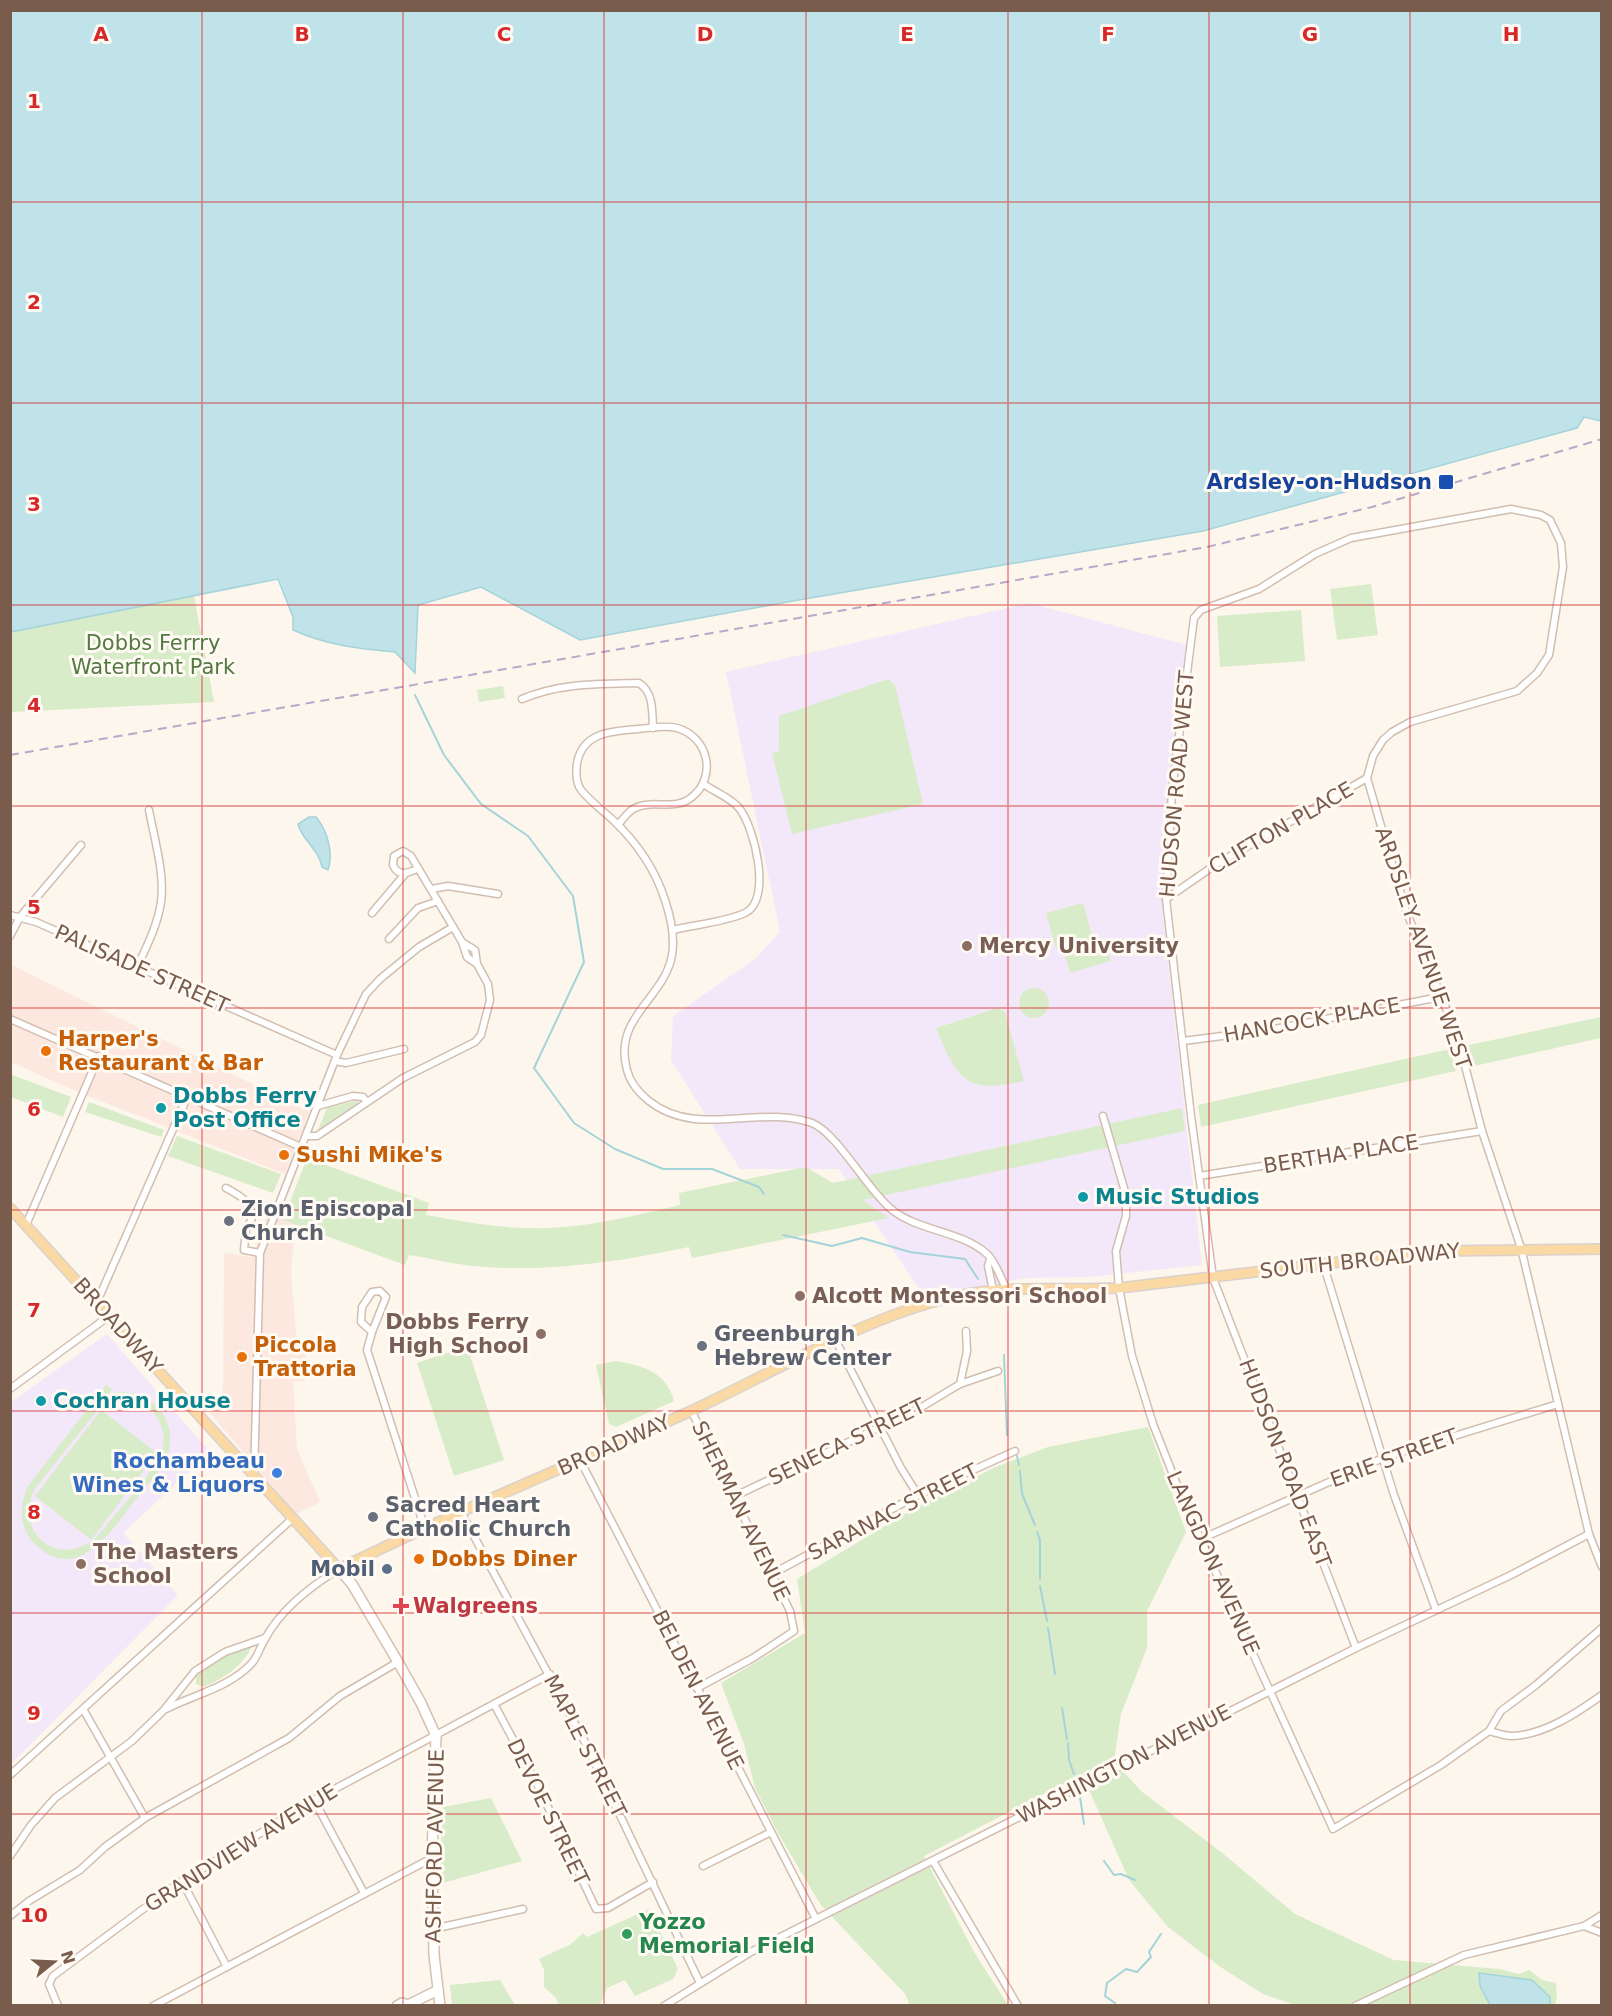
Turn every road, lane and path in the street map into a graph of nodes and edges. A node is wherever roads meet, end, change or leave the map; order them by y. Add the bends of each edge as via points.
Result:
1 (522, 699) dead end
2 (654, 728) junction
3 (1367, 778) junction
4 (705, 785) junction
5 (149, 810) dead end
6 (618, 825) junction
7 (81, 845) dead end
8 (417, 868) junction
9 (405, 874) junction
10 (432, 889) junction
11 (498, 894) dead end
12 (1166, 899) junction
13 (438, 901) junction
14 (372, 913) dead end
15 (10, 915) edge
16 (20, 917) junction
17 (453, 927) junction
18 (673, 930) junction
19 (10, 936) edge
20 (389, 939) dead end
21 (462, 942) junction
22 (477, 964) junction
23 (137, 966) junction
24 (1440, 997) junction
25 (10, 1019) edge
26 (1183, 1041) junction
27 (404, 1049) dead end
28 (99, 1056) junction
29 (336, 1058) junction
30 (188, 1095) junction
31 (366, 1102) junction
32 (318, 1106) junction
33 (1103, 1116) dead end
34 (1482, 1131) junction
35 (306, 1136) junction
36 (301, 1147) junction
37 (1199, 1176) junction
38 (226, 1188) dead end
39 (10, 1208) edge
40 (26, 1225) junction
41 (1521, 1248) junction
42 (1602, 1249) edge
43 (260, 1253) junction
44 (990, 1259) junction
45 (1323, 1262) junction
46 (1213, 1278) junction
47 (1006, 1288) junction
48 (1119, 1288) junction
49 (993, 1290) junction
50 (97, 1302) junction
51 (109, 1316) junction
52 (966, 1331) dead end
53 (372, 1332) junction
54 (836, 1341) junction
55 (998, 1371) dead end
56 (960, 1384) junction
57 (10, 1389) edge
58 (1558, 1404) junction
59 (691, 1410) junction
60 (880, 1427) junction
61 (1015, 1451) dead end
62 (1383, 1458) junction
63 (580, 1460) junction
64 (254, 1477) junction
65 (918, 1495) junction
66 (1297, 1495) junction
67 (733, 1497) junction
68 (462, 1514) junction
69 (292, 1519) junction
70 (425, 1530) junction
71 (1589, 1534) junction
72 (1201, 1539) junction
73 (1602, 1567) edge
74 (339, 1569) junction
75 (772, 1574) junction
76 (1436, 1610) junction
77 (1602, 1628) edge
78 (265, 1638) junction
79 (1356, 1648) junction
80 (398, 1662) junction
81 (550, 1674) junction
82 (698, 1688) junction
83 (1271, 1690) junction
84 (1602, 1695) edge
85 (494, 1704) junction
86 (83, 1709) junction
87 (163, 1711) junction
88 (1489, 1731) junction
89 (436, 1736) junction
90 (111, 1757) junction
91 (10, 1774) edge
92 (314, 1800) junction
93 (146, 1818) junction
94 (771, 1832) junction
95 (10, 1856) edge
96 (432, 1858) junction
97 (933, 1861) junction
98 (703, 1866) dead end
99 (182, 1881) junction
100 (653, 1882) junction
101 (364, 1893) junction
102 (523, 1909) dead end
103 (1602, 1915) edge
104 (10, 1916) edge
105 (816, 1919) junction
106 (1584, 1926) junction
107 (433, 1929) junction
108 (1602, 1933) edge
109 (227, 1967) junction
110 (700, 1983) junction
111 (438, 1990) junction
112 (408, 2005) edge
113 (58, 2006) edge
114 (153, 2006) edge
115 (397, 2006) edge
116 (440, 2006) edge
117 (664, 2006) edge
118 (1018, 2006) edge
119 (1355, 2006) edge

1 - 2 street via 572,684 639,683 650,697
2 - 4 street via 676,728 698,739 708,759
2 - 6 street via 610,731 592,737 579,750 579,788
3 - 12 street, CLIFTON PLACE via 1218,863
3 - 12 street, HUDSON ROAD WEST via 1373,756 1392,732 1410,722 1517,691 1532,679 1549,655 1563,567 1556,528 1541,515 1500,510 1351,538 1315,554 1259,589 1197,613 1179,730
3 - 24 street, ARDSLEY AVENUE WEST via 1406,911
4 - 6 street via 690,800 671,807 634,808
4 - 18 street via 738,806 748,823 761,882 757,900 746,913
5 - 23 street via 161,901 158,918
6 - 18 street via 654,872
7 - 16 street
8 - 9 street
8 - 9 street via 407,853 398,852 393,865
8 - 10 street
9 - 14 street
10 - 11 street via 448,886
10 - 13 street
12 - 26 street, HUDSON ROAD WEST
13 - 17 street
13 - 20 street via 418,908
15 - 16 street, PALISADE STREET
16 - 19 street
16 - 23 street, PALISADE STREET
17 - 21 street
17 - 29 street via 418,947 373,985
18 - 44 street via 671,960 624,1038 627,1070 635,1088 676,1117 714,1121 775,1118 814,1124 892,1210 912,1222 962,1240
21 - 22 street via 467,957
21 - 22 street via 472,947
22 - 31 street via 488,984 490,1000 478,1038
23 - 29 street, PALISADE STREET
24 - 26 street, HANCOCK PLACE via 1269,1030
24 - 34 street, ARDSLEY AVENUE WEST via 1457,1035
25 - 28 street
26 - 37 street, HUDSON ROAD WEST
27 - 29 street via 346,1063
28 - 30 street
28 - 40 street
29 - 32 street
30 - 36 street
30 - 50 street
31 - 32 street via 363,1097 353,1096
31 - 35 street via 316,1136
32 - 35 street
33 - 48 street, LANGDON AVENUE via 1126,1195 1126,1216 1116,1251
34 - 37 street, BERTHA PLACE
34 - 41 street, ARDSLEY AVENUE WEST
35 - 36 street
36 - 43 street
37 - 46 street, HUDSON ROAD WEST
38 - 43 street via 250,1205 253,1216 246,1230 244,1250
39 - 40 main road, BROADWAY
40 - 50 main road, BROADWAY
41 - 42 main road, SOUTH BROADWAY
41 - 45 main road, SOUTH BROADWAY via 1433,1251
41 - 58 street, ARDSLEY AVENUE WEST
43 - 64 street
44 - 47 street
44 - 49 street
45 - 46 main road, SOUTH BROADWAY
45 - 62 street
46 - 48 main road, SOUTH BROADWAY
46 - 66 street, HUDSON ROAD EAST
47 - 48 main road, BROADWAY
47 - 49 main road, BROADWAY
48 - 72 street, LANGDON AVENUE via 1132,1356 1153,1424
49 - 54 main road, BROADWAY via 915,1307
50 - 51 main road, BROADWAY
51 - 57 street
51 - 64 main road, BROADWAY
52 - 56 street via 967,1351
53 - 53 street via 385,1303 386,1297 380,1291 372,1292 362,1306 361,1322
53 - 70 street via 367,1350
54 - 59 main road, BROADWAY
54 - 60 street
55 - 56 street, SENECA STREET
56 - 60 street, SENECA STREET
58 - 62 street, ERIE STREET
58 - 71 street, ARDSLEY AVENUE WEST
59 - 63 main road, BROADWAY
59 - 67 street, SHERMAN AVENUE
60 - 65 street
60 - 67 street, SENECA STREET
61 - 65 street, SARANAC STREET
62 - 66 street, ERIE STREET
62 - 76 street
63 - 68 main road, BROADWAY
63 - 82 street, BELDEN AVENUE
64 - 69 main road, BROADWAY
65 - 75 street, SARANAC STREET
66 - 72 street, ERIE STREET
66 - 79 street, HUDSON ROAD EAST
67 - 75 street, SHERMAN AVENUE
68 - 70 main road, BROADWAY
68 - 81 street, MAPLE STREET
69 - 74 main road, BROADWAY
69 - 86 street
70 - 74 main road, BROADWAY
71 - 73 street, ARDSLEY AVENUE WEST
71 - 76 street, WASHINGTON AVENUE
72 - 83 street, LANGDON AVENUE
74 - 78 street via 298,1599
74 - 80 main road, ASHFORD AVENUE
75 - 82 street, SHERMAN AVENUE via 790,1611 794,1631
76 - 79 street, WASHINGTON AVENUE
77 - 88 street via 1502,1711
78 - 87 street via 205,1663 182,1684
78 - 87 street via 261,1651 243,1671 218,1688
79 - 83 street, WASHINGTON AVENUE
80 - 89 main road, ASHFORD AVENUE
80 - 93 street via 340,1696 289,1738
81 - 85 street, GRANDVIEW AVENUE
81 - 100 street, MAPLE STREET
82 - 94 street, BELDEN AVENUE
83 - 88 street, LANGDON AVENUE via 1333,1829 1441,1765
83 - 97 street, WASHINGTON AVENUE
84 - 88 street via 1575,1714 1545,1727 1512,1736
85 - 89 street, GRANDVIEW AVENUE
85 - 100 street, DEVOE STREET via 538,1786 596,1910 608,1908
86 - 90 street
86 - 91 street
87 - 90 street
89 - 92 street, GRANDVIEW AVENUE
89 - 96 main road, ASHFORD AVENUE
90 - 93 street
90 - 95 street via 55,1798
92 - 99 street, GRANDVIEW AVENUE
92 - 101 street
93 - 104 street via 80,1870
94 - 98 street
94 - 105 street, BELDEN AVENUE
96 - 101 street
96 - 107 main road, ASHFORD AVENUE
97 - 105 street, WASHINGTON AVENUE
97 - 118 street
99 - 109 street
99 - 113 street, GRANDVIEW AVENUE via 55,1974 49,1984
100 - 110 street, MAPLE STREET
101 - 109 street
102 - 107 street
103 - 106 street
105 - 110 street, WASHINGTON AVENUE
106 - 108 street
106 - 119 street via 1464,1955
107 - 111 main road, ASHFORD AVENUE
109 - 114 street
110 - 117 street, WASHINGTON AVENUE
111 - 112 main road
111 - 116 main road, ASHFORD AVENUE
112 - 115 main road via 402,2002

